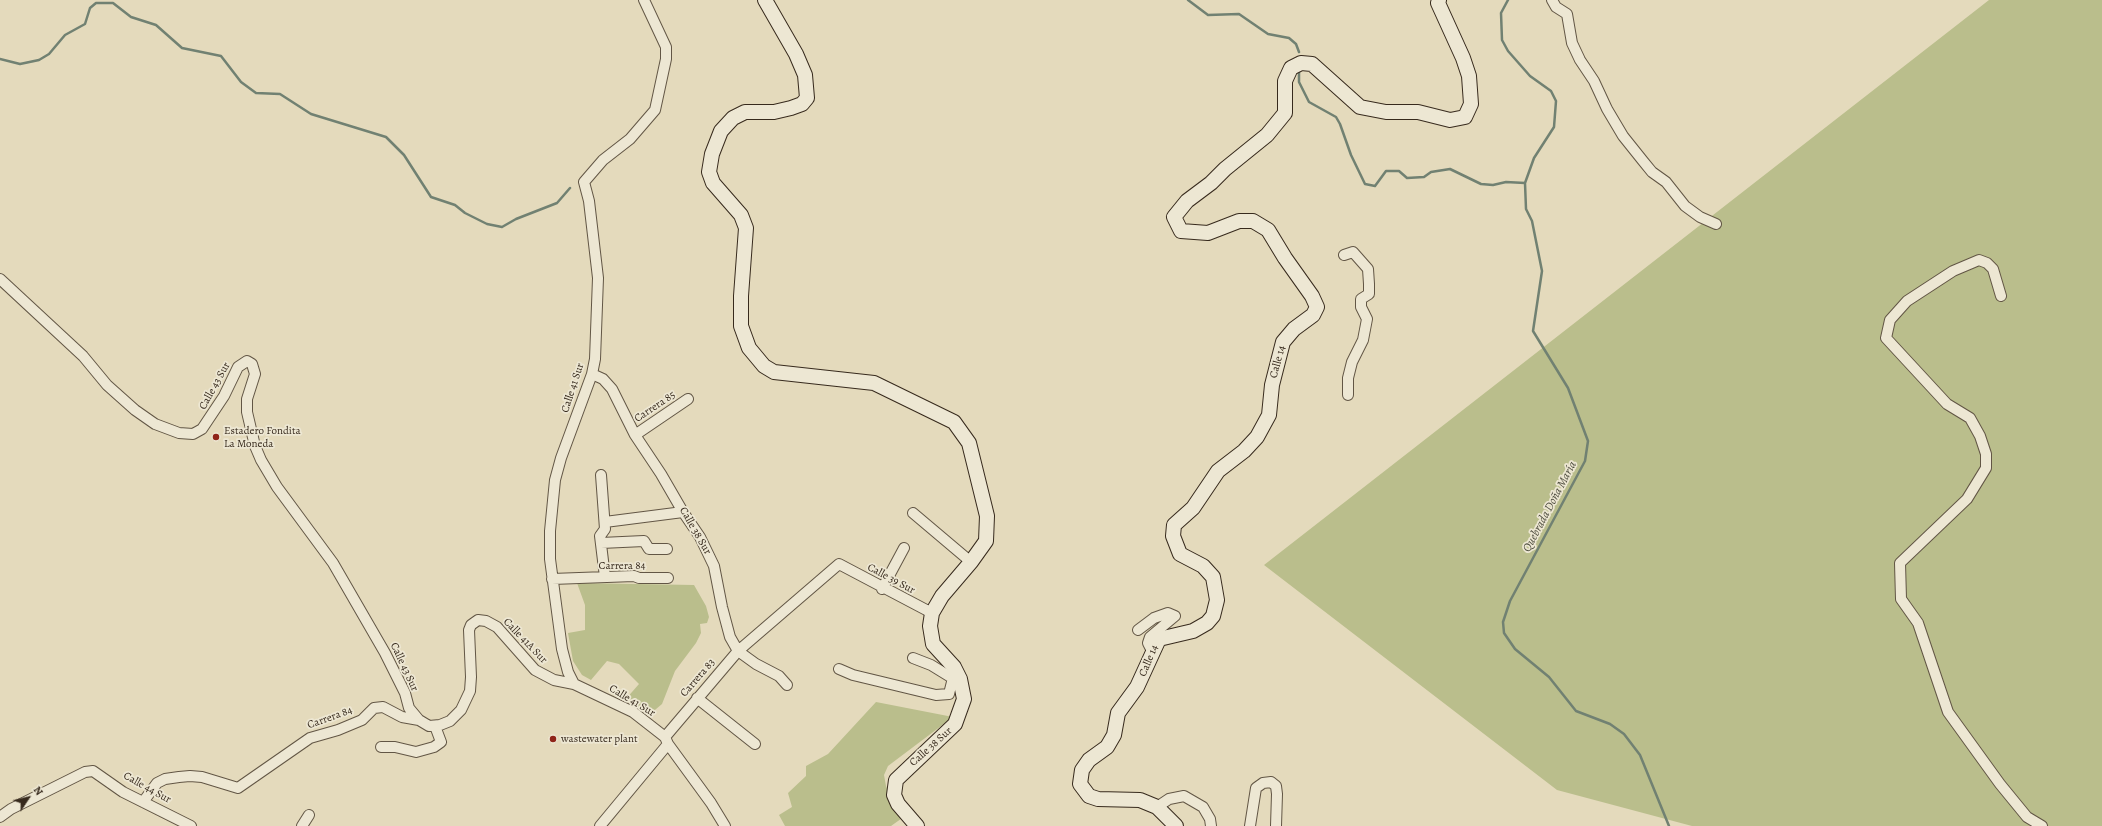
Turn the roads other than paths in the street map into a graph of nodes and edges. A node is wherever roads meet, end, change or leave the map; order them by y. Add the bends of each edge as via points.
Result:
1 (644, 0) edge
2 (765, 0) edge
3 (1439, 0) edge
4 (1552, 0) edge
5 (1716, 224) dead end
6 (1344, 255) dead end
7 (0, 279) edge
8 (2001, 296) dead end
9 (592, 374) junction
10 (1348, 395) dead end
11 (688, 399) dead end
12 (635, 435) junction
13 (601, 475) dead end
14 (683, 512) junction
15 (913, 514) dead end
16 (605, 522) junction
17 (601, 543) junction
18 (904, 548) dead end
19 (668, 549) dead end
20 (972, 562) junction
21 (839, 564) joint
22 (605, 578) junction
23 (668, 578) dead end
24 (552, 579) junction
25 (882, 588) junction
26 (932, 613) junction
27 (1138, 630) dead end
28 (738, 651) junction
29 (1152, 651) junction
30 (913, 658) dead end
31 (839, 669) dead end
32 (958, 680) junction
33 (574, 684) junction
34 (787, 685) dead end
35 (697, 698) junction
36 (419, 720) junction
37 (435, 726) junction
38 (666, 740) junction
39 (755, 744) dead end
40 (382, 747) dead end
41 (143, 802) junction
42 (1157, 807) junction
43 (309, 815) dead end
44 (0, 817) edge
45 (913, 825) edge
46 (191, 826) edge
47 (302, 826) edge
48 (600, 826) edge
49 (725, 826) edge
50 (1176, 826) edge
51 (1211, 826) edge
52 (1250, 826) edge
53 (1276, 826) edge
54 (2042, 826) edge

1 - 9 street, Calle 41 Sur via 666,47 666,59 655,110 630,139 603,160 584,182 590,201 598,278
2 - 20 street, Calle 38 Sur via 796,54 805,76 806,98 802,104 791,108 774,112 745,112 733,118 721,131 712,154 709,172 713,183 741,215 746,228 740,296 741,326 749,348 764,366 774,372 874,383 954,422 969,443 987,516 986,541
3 - 29 street, Calle 14 via 1438,3 1469,76 1472,104 1465,117 1450,120 1418,112 1386,112 1360,107 1312,64 1301,63 1291,68 1285,81 1285,113 1267,135 1187,201 1174,217 1181,231 1208,233 1239,221 1253,221 1268,230 1317,307 1313,315 1294,329 1283,342 1272,385 1269,415 1257,437 1218,471 1193,508 1174,525 1172,536 1180,554 1203,566 1213,577 1217,600 1213,616 1193,631 1159,639
4 - 5 street via 1556,7 1567,14 1572,43 1623,136 1652,172 1666,182 1685,206
6 - 10 street via 1353,252 1368,269 1369,284 1369,294 1361,298 1361,307 1366,319 1363,340 1352,362 1348,378
7 - 36 street, Calle 43 Sur via 83,356 107,385 135,410 155,424 179,433 193,434 202,429 224,396 238,367 247,361 252,364 256,374 247,399 247,412 261,460 277,487 333,563 385,653 405,692 409,708
8 - 54 street via 1992,269 1987,263 1979,260 1953,271 1907,301 1890,320 1886,338 1947,404 1970,418 1986,454 1986,468 1967,499 1900,563 1901,599 1918,623 1948,712 2027,817
9 - 12 street, Calle 38 Sur via 603,379 612,389
9 - 24 street, Calle 41 Sur via 555,480 550,531
11 - 12 street, Carrera 85
12 - 14 street, Calle 38 Sur via 662,474
13 - 16 street
14 - 16 street
14 - 28 street, Calle 38 Sur via 700,537 714,566 730,637
15 - 20 street
16 - 17 street via 605,529 600,536
17 - 19 street via 644,541 649,549
17 - 22 street
18 - 25 street
20 - 26 street, Calle 38 Sur via 942,596
21 - 25 street, Calle 39 Sur
21 - 28 street, Carrera 83
22 - 23 street, Carrera 84
22 - 24 street, Carrera 84
24 - 33 street, Calle 41 Sur via 562,649
25 - 26 street, Calle 39 Sur
26 - 32 street, Calle 38 Sur via 930,626 933,644 954,667
27 - 29 street via 1154,618 1168,613 1175,616 1150,637 1148,643
28 - 34 street, Calle 38 Sur via 779,676
28 - 35 street, Carrera 83
29 - 42 street, Calle 14 via 1137,687 1118,713 1114,735 1107,747 1088,760 1082,770 1080,784 1089,796 1098,799 1133,798
30 - 32 street
31 - 32 street via 853,675 936,695 949,694 952,682
32 - 45 street, Calle 38 Sur via 964,699 955,724 896,780 894,796
33 - 37 street, Calle 41A Sur via 554,680 535,670 505,634 491,623 482,620 475,622 469,630 470,692 465,705 455,718
33 - 38 street, Calle 41 Sur via 633,712
35 - 38 street, Carrera 83
35 - 39 street
36 - 37 street, Carrera 84 via 429,726
36 - 41 street, Carrera 84 via 402,717 383,707 374,708 362,720 310,738 238,788 202,777 178,777 157,783
37 - 40 street via 441,742 434,747 416,752
38 - 48 street, Carrera 83
38 - 49 street, Calle 41 Sur
41 - 44 street, Calle 44 Sur via 93,770 11,809
41 - 46 street, Calle 44 Sur
42 - 50 street, Calle 14
42 - 51 street via 1169,799 1184,796 1203,807
43 - 47 street
52 - 53 street via 1256,788 1263,783 1272,782 1276,786 1277,794

